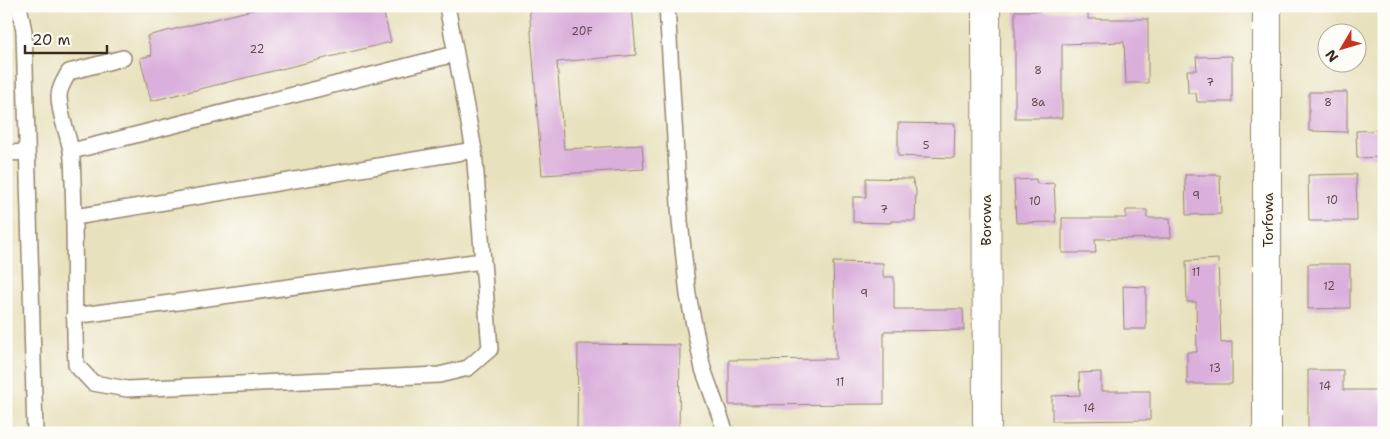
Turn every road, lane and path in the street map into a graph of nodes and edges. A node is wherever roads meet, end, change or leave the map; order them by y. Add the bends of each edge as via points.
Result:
1 (19, 6) edge
2 (446, 6) edge
3 (668, 6) edge
4 (986, 6) edge
5 (1268, 6) edge
6 (455, 54) junction
7 (123, 58) dead end
8 (474, 150) junction
9 (72, 151) junction
10 (27, 152) junction
11 (6, 154) edge
12 (75, 217) junction
13 (482, 261) junction
14 (74, 316) junction
15 (35, 433) edge
16 (726, 433) edge
17 (987, 433) edge
18 (1267, 433) edge

1 - 10 lane via 24,31
2 - 6 lane
3 - 16 lane via 680,221 688,295 703,369
4 - 17 street, Borowa
5 - 18 street, Torfowa
6 - 8 lane
6 - 9 lane
7 - 9 lane via 69,72 59,94 60,111
8 - 12 lane
8 - 13 lane
9 - 12 lane
10 - 11 lane
10 - 15 lane
12 - 14 lane
13 - 14 lane
13 - 14 lane via 490,349 468,368 439,375 127,389 93,383 76,366

